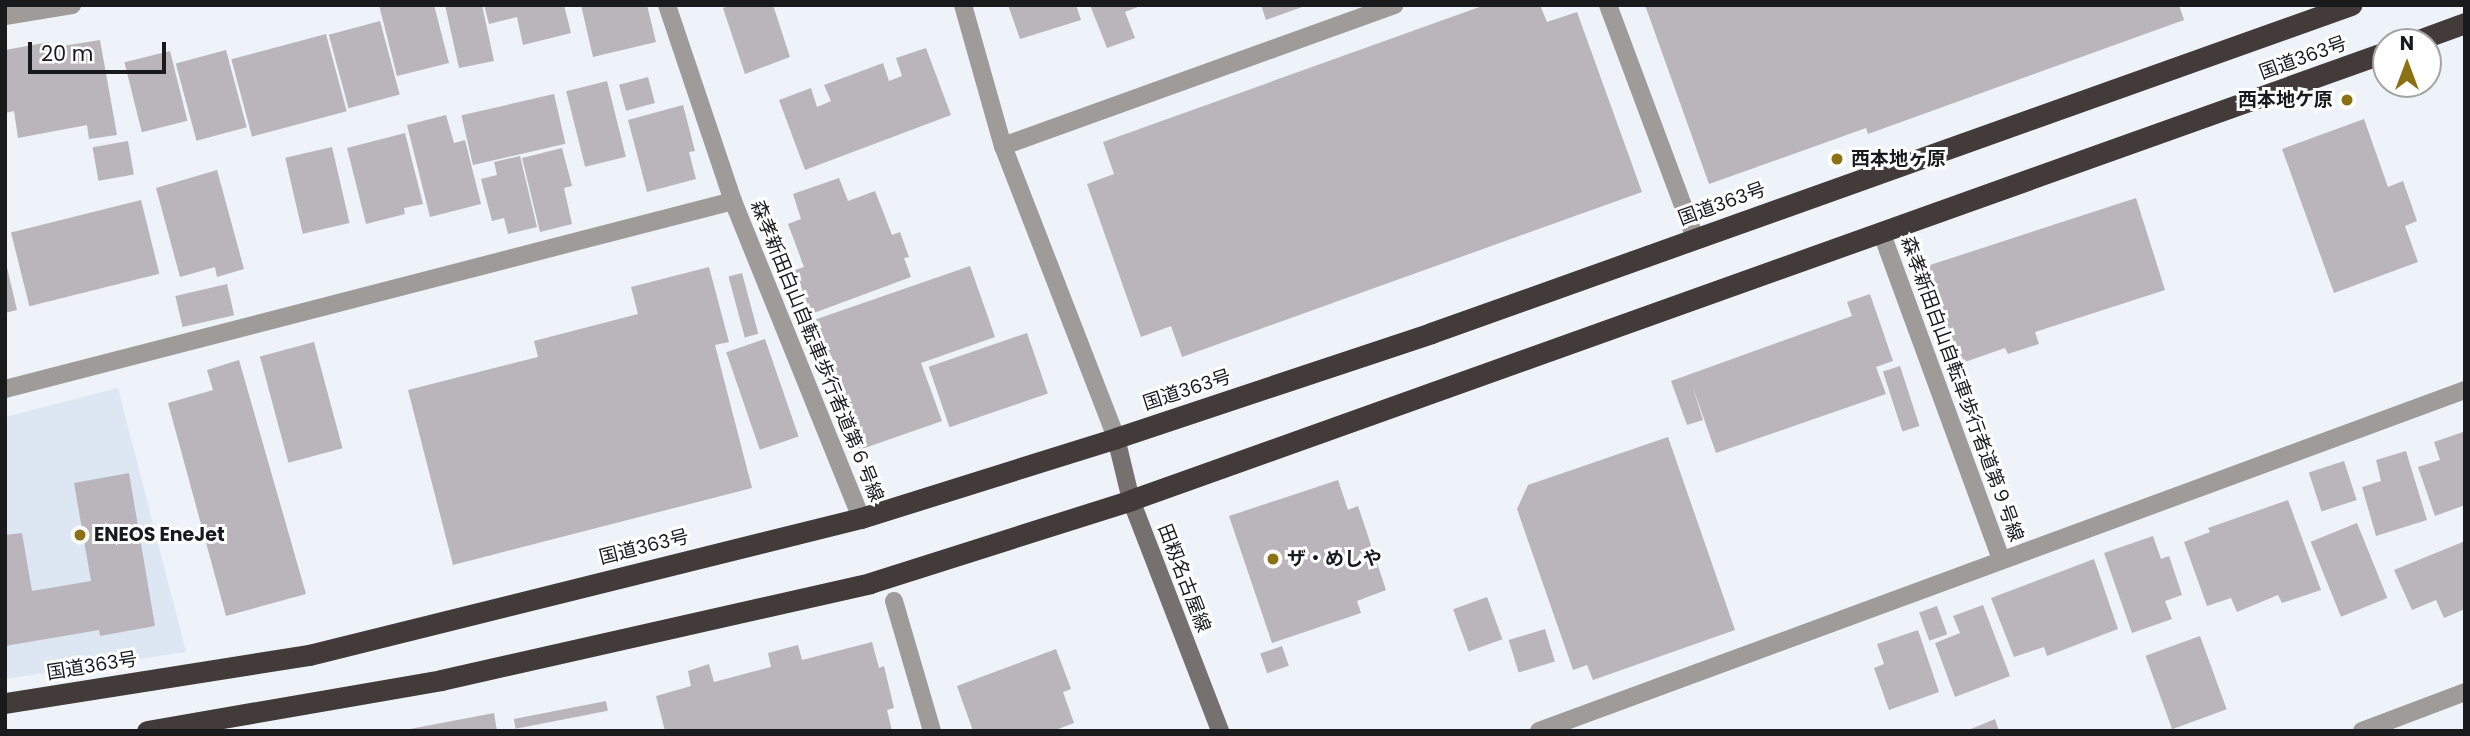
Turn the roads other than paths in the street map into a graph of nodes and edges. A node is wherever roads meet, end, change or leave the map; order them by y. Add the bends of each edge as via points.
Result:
1 (72, 5) edge
2 (667, 5) edge
3 (963, 5) edge
4 (1394, 5) edge
5 (1608, 5) edge
6 (2351, 5) edge
7 (5, 16) edge
8 (2465, 23) edge
9 (2442, 31) edge
10 (2372, 57) edge
11 (1003, 146) junction
12 (733, 201) junction
13 (1882, 234) junction
14 (1695, 238) junction
15 (5, 389) edge
16 (2465, 390) edge
17 (1116, 438) junction
18 (1132, 500) junction
19 (862, 518) junction
20 (2001, 559) junction
21 (894, 601) dead end
22 (2465, 692) edge
23 (5, 704) edge
24 (147, 731) edge
25 (932, 731) edge
26 (1220, 731) edge
27 (1539, 731) edge
28 (2362, 731) edge

1 - 7 street
2 - 12 street, 森孝新田白山自転車歩行者道第６号線
3 - 11 street
4 - 11 street
5 - 14 street
6 - 14 highway, 国道363号
8 - 9 highway
10 - 13 highway, 国道363号
11 - 17 street
12 - 15 street
12 - 19 street, 森孝新田白山自転車歩行者道第６号線
13 - 18 highway, 国道363号
13 - 20 street, 森孝新田白山自転車歩行者道第９号線
14 - 17 highway, 国道363号
16 - 20 street
17 - 18 main road, 田籾名古屋線
17 - 19 highway, 国道363号
18 - 24 highway, 国道363号 via 870,583 441,680
18 - 26 main road, 田籾名古屋線
19 - 23 highway, 国道363号 via 309,655
20 - 27 street
21 - 25 street
22 - 28 street

